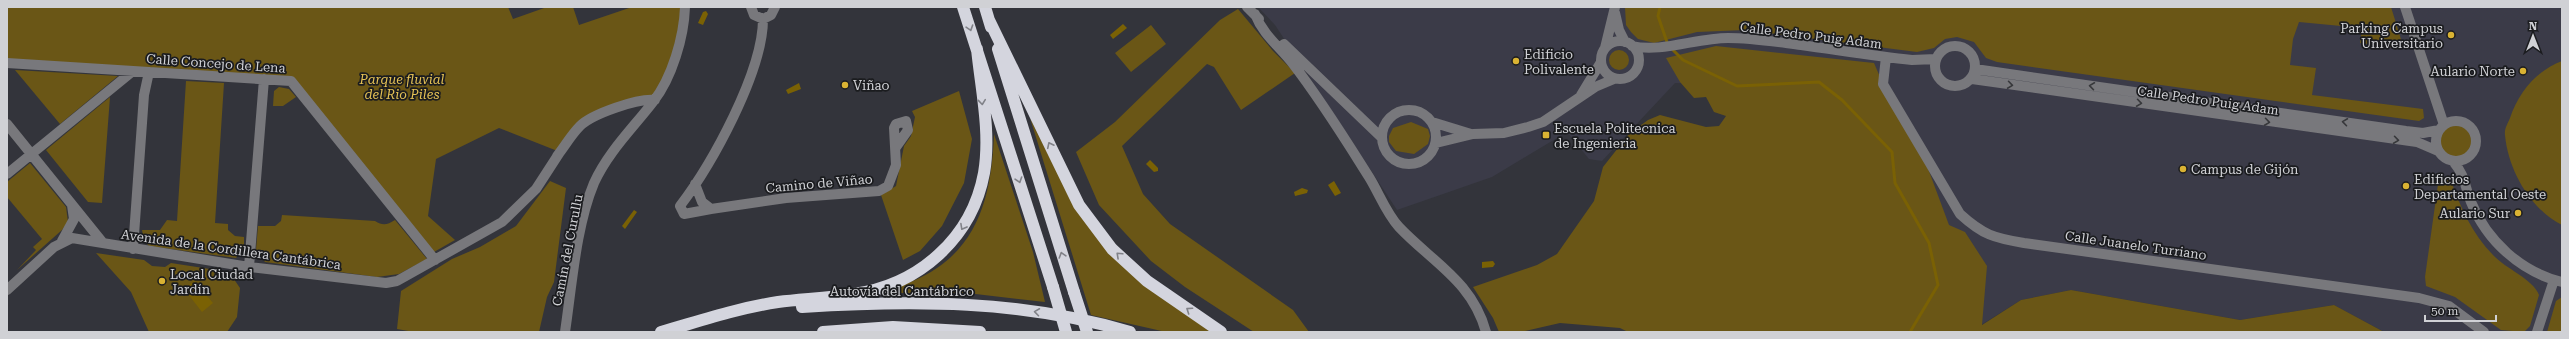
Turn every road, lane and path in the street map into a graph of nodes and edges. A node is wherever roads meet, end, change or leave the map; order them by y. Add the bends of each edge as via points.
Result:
1 (685, 7) edge
2 (693, 7) edge
3 (751, 7) edge
4 (775, 7) edge
5 (963, 7) edge
6 (985, 7) edge
7 (2405, 7) edge
8 (1615, 8) edge
9 (1251, 11) edge
10 (763, 19) junction
11 (989, 20) junction
12 (683, 22) junction
13 (1628, 44) junction
14 (1605, 48) junction
15 (1659, 48) junction
16 (977, 49) junction
17 (1886, 57) junction
18 (1936, 59) junction
19 (1912, 60) junction
20 (1601, 62) junction
21 (7, 63) edge
22 (1638, 64) junction
23 (1975, 69) junction
24 (133, 71) junction
25 (148, 72) junction
26 (1936, 72) junction
27 (1315, 76) junction
28 (1614, 78) junction
29 (1972, 78) junction
30 (264, 79) junction
31 (1578, 98) junction
32 (655, 100) junction
33 (1321, 103) junction
34 (1345, 104) junction
35 (1432, 122) junction
36 (1385, 123) junction
37 (7, 124) edge
38 (2442, 128) junction
39 (1473, 134) junction
40 (1381, 137) junction
41 (1436, 143) junction
42 (896, 147) dead end
43 (2438, 151) junction
44 (31, 154) junction
45 (2469, 156) junction
46 (2453, 161) junction
47 (7, 174) edge
48 (2463, 174) junction
49 (696, 184) junction
50 (72, 204) junction
51 (711, 209) junction
52 (62, 241) junction
53 (104, 243) junction
54 (133, 249) junction
55 (434, 260) junction
56 (249, 267) junction
57 (2558, 281) edge
58 (7, 290) edge
59 (565, 331) edge
60 (661, 332) edge
61 (673, 332) edge
62 (823, 332) edge
63 (980, 332) edge
64 (1066, 332) edge
65 (1087, 332) edge
66 (1130, 332) edge
67 (1221, 332) edge
68 (1486, 332) edge
69 (2484, 332) edge
70 (2537, 332) edge

1 - 12 street, Camín del Curullu
2 - 12 street
3 - 10 street via 754,15
4 - 10 street via 771,15
5 -> 16 highway
6 - 11 highway
7 - 38 street
8 - 13 street via 1619,30
8 - 14 street
9 - 27 street
9 - 33 street via 1260,28 1293,64
10 - 49 street, Camino de Viñao via 758,49 746,86 717,148
65 -> 11 highway, bridge
67 -> 11 highway via 1147,281 1112,249 1079,204
12 - 32 street, Camín del Curullu via 673,60
13 - 14 street via 1614,42
13 - 15 street, Calle Pedro Puig Adam via 1644,49
13 - 22 street via 1639,57
14 - 20 street
15 - 17 street, Calle Pedro Puig Adam via 1678,43 1728,38 1756,39
15 - 22 street, Calle Pedro Puig Adam
16 -> 60 highway via 986,143 984,172 978,200 958,235 941,255 914,274 880,288 855,294 777,302 728,312
16 -> 64 highway, bridge
17 - 19 street, Calle Pedro Puig Adam
17 - 69 street, Calle Juanelo Turriano via 1883,84 1960,214 1978,230 1998,238 2024,243 2418,298 2449,306
18 - 19 street, Calle Pedro Puig Adam
18 - 23 street via 1945,49 1957,46 1969,51 1973,56
18 - 26 street
19 - 26 street, Calle Pedro Puig Adam
20 - 28 street via 1607,74
20 - 31 street
21 - 24 street, Calle Concejo de Lena
22 - 28 street via 1631,76
23 - 29 street
38 -> 23 street, Calle Pedro Puig Adam via 2423,133 2406,131
24 - 25 street, Calle Concejo de Lena
24 - 44 street
25 - 30 street, Calle Concejo de Lena
25 - 54 street via 148,87 144,95
26 - 29 street via 1938,78 1948,86 1961,86
27 - 33 street via 1315,89
27 - 34 street
28 - 31 street
29 -> 43 street, Calle Pedro Puig Adam via 2417,142
30 - 55 street, Calle Concejo de Lena via 291,81
30 - 56 street
31 - 39 street via 1543,122 1504,133
32 - 55 street, Avenida de la Cordillera Cantábrica via 644,99 608,111 581,125 532,186 500,218
32 - 59 street, Camín del Curullu via 605,162 594,183 582,228
33 - 68 street via 1338,126 1398,226 1442,264 1460,284 1472,301
34 - 36 street via 1374,122
34 - 40 street
35 - 36 street via 1418,111 1408,110 1399,112
35 - 39 street
35 - 41 street
36 - 40 street
37 - 44 street
38 - 43 street via 2436,138
38 - 45 street via 2458,122 2472,129 2476,138
39 - 41 street
40 - 41 street via 1389,157 1409,165 1419,163 1429,156
42 - 51 street, Camino de Viñao via 896,165 888,186 879,191 786,198
43 - 46 street via 2443,157
44 - 47 street
44 - 50 street
45 - 46 street
45 - 48 street
46 - 48 street
48 - 57 street via 2471,202 2482,224 2502,248 2530,269
49 - 51 street via 702,202
49 - 51 street, Camino de Viñao via 680,206 682,213
50 - 52 street via 74,219
50 - 53 street
52 - 53 street, Avenida de la Cordillera Cantábrica via 72,238
52 - 58 street
53 - 54 street, Avenida de la Cordillera Cantábrica
54 - 56 street, Avenida de la Cordillera Cantábrica
55 - 56 street, Avenida de la Cordillera Cantábrica via 397,281 386,283
57 - 70 street
66 -> 61 highway, Autovía del Cantábrico via 1073,317 969,303 800,307 741,316
62 - 63 highway via 893,327

